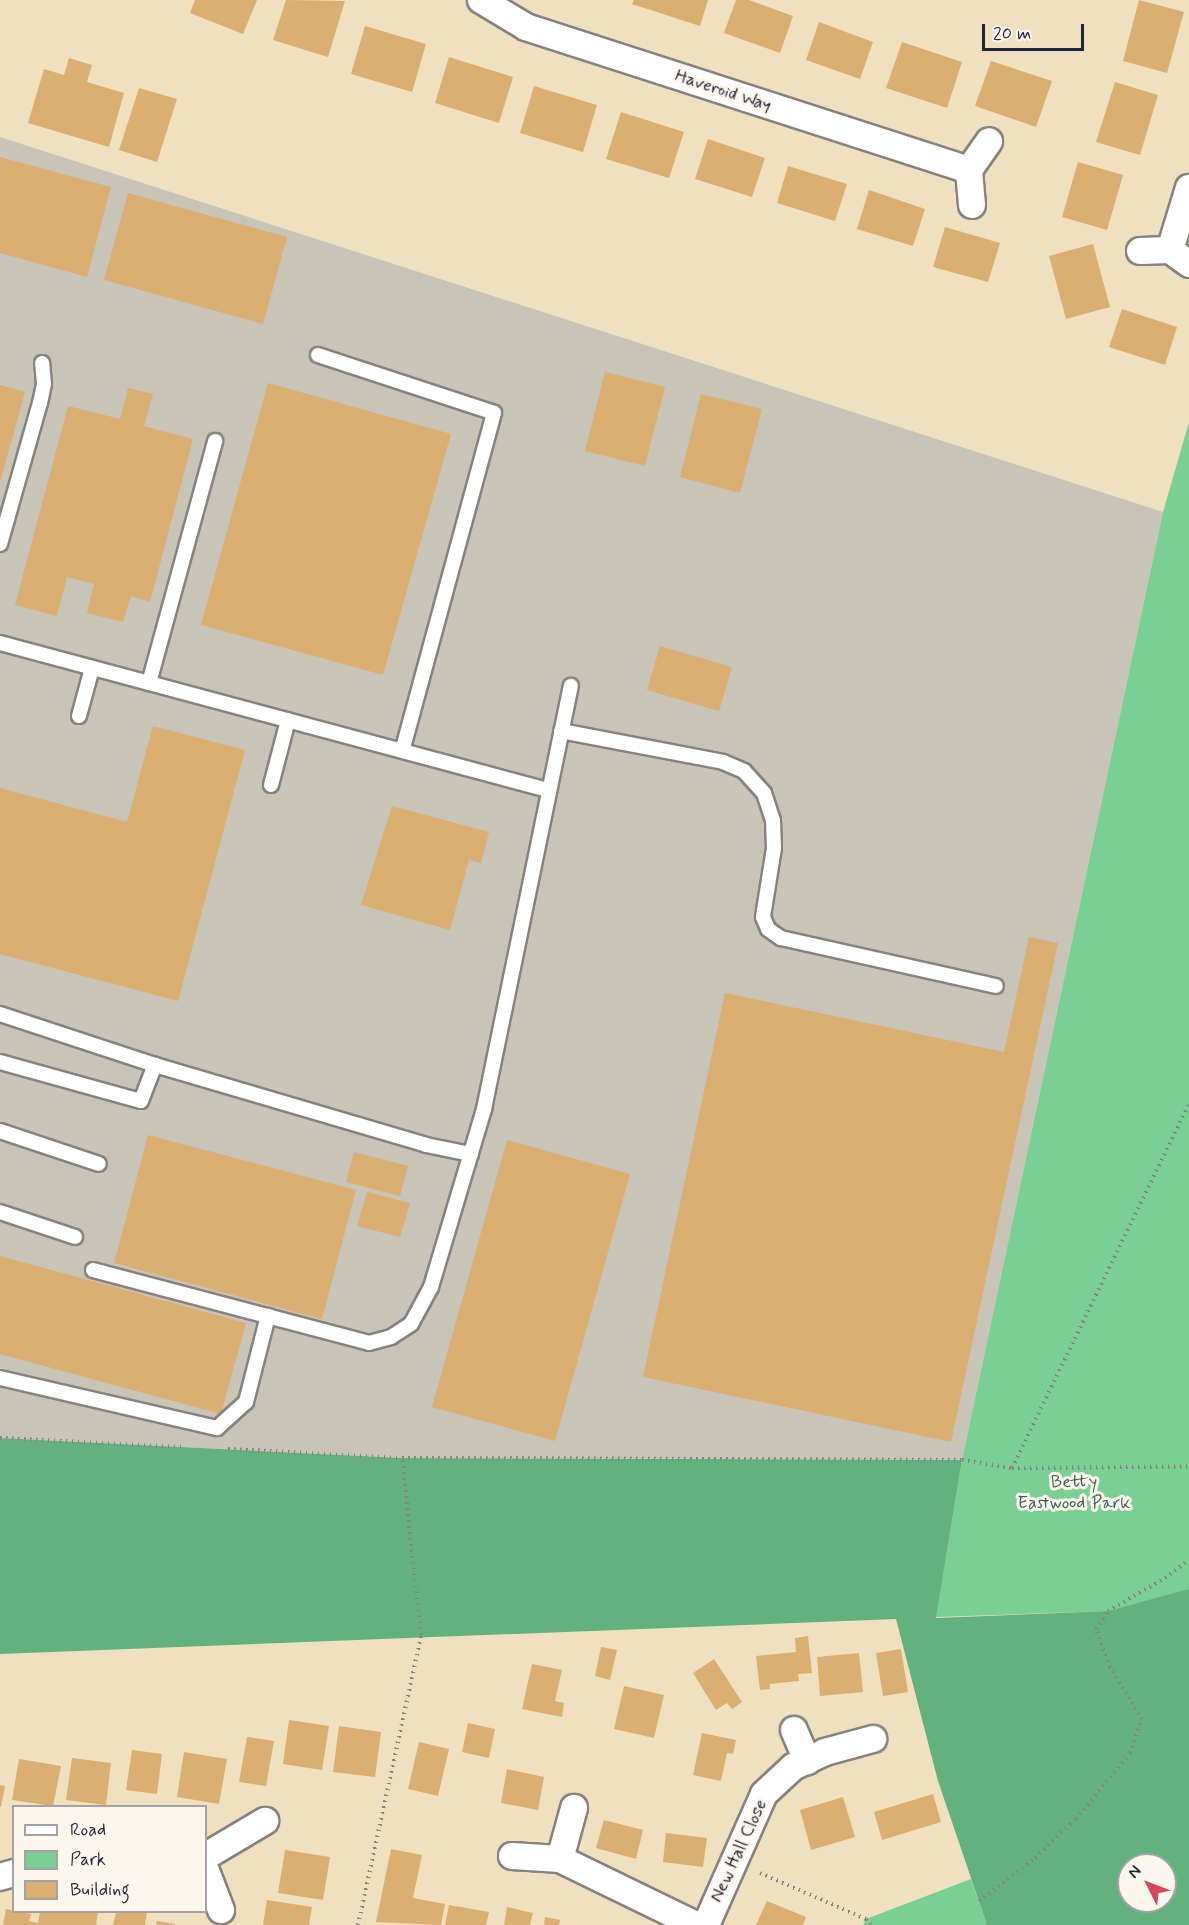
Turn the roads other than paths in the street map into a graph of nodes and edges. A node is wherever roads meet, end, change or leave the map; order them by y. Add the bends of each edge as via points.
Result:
1 (481, 0) edge
2 (989, 141) dead end
3 (969, 170) junction
4 (1189, 188) edge
5 (972, 205) dead end
6 (1140, 251) dead end
7 (1180, 257) edge
8 (318, 355) dead end
9 (42, 363) dead end
10 (215, 441) dead end
11 (0, 544) edge
12 (0, 643) edge
13 (92, 668) junction
14 (149, 683) junction
15 (571, 686) dead end
16 (79, 716) dead end
17 (288, 720) junction
18 (561, 731) junction
19 (402, 751) junction
20 (271, 785) dead end
21 (548, 790) junction
22 (996, 986) dead end
23 (0, 1014) edge
24 (0, 1062) edge
25 (155, 1065) junction
26 (0, 1131) edge
27 (471, 1154) junction
28 (99, 1164) dead end
29 (0, 1212) edge
30 (75, 1237) dead end
31 (93, 1270) dead end
32 (268, 1316) junction
33 (0, 1378) edge
34 (794, 1730) dead end
35 (873, 1739) dead end
36 (807, 1761) junction
37 (574, 1808) dead end
38 (265, 1821) dead end
39 (207, 1855) edge
40 (512, 1856) dead end
41 (560, 1859) junction
42 (207, 1873) edge
43 (221, 1910) dead end
44 (696, 1925) edge
45 (706, 1925) edge

1 - 3 street, Haveroid Way via 526,27
2 - 3 street
3 - 5 street
4 - 7 street
6 - 7 street
8 - 19 lane via 494,413
9 - 11 lane via 44,384 40,403
10 - 14 lane
12 - 13 lane
13 - 14 lane
13 - 16 lane
14 - 17 lane
15 - 18 lane
17 - 19 lane
17 - 20 lane
18 - 21 lane
18 - 22 lane via 723,762 744,771 764,793 773,820 774,848 763,917 768,929 781,938
19 - 21 lane
21 - 27 lane
23 - 25 lane
24 - 25 lane via 141,1101
25 - 27 lane via 426,1145
26 - 28 lane
27 - 32 lane via 431,1287 411,1324 391,1337 369,1343
29 - 30 lane
31 - 32 lane
32 - 33 lane via 246,1402 217,1428
34 - 36 street
35 - 36 street, New Hall Close
36 - 45 street, New Hall Close via 793,1767 764,1794 731,1860
37 - 41 street
38 - 39 street
40 - 41 street
41 - 44 street
42 - 43 street

